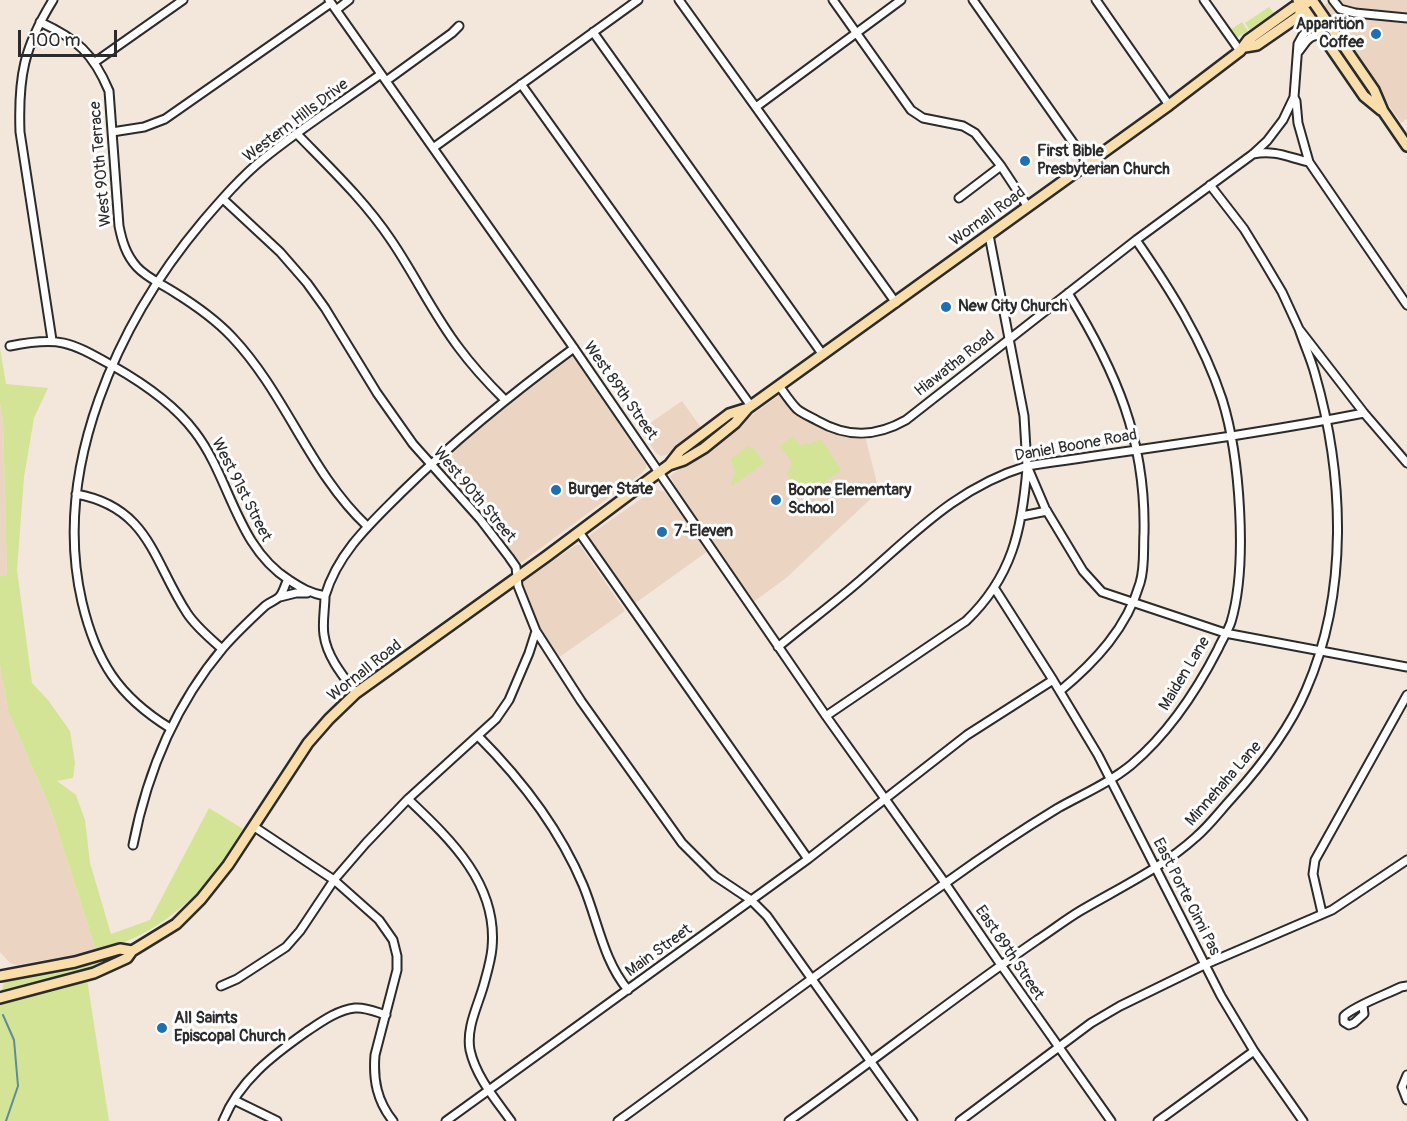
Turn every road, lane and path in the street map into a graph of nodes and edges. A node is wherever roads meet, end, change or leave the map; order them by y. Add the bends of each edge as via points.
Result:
1 (53, 0) edge
2 (183, 0) edge
3 (349, 0) edge
4 (638, 0) edge
5 (679, 0) edge
6 (833, 0) edge
7 (901, 0) edge
8 (973, 0) edge
9 (1096, 0) edge
10 (1204, 0) edge
11 (1312, 0) edge
12 (1333, 0) edge
13 (1300, 3) edge
14 (332, 4) edge
15 (1407, 18) edge
16 (40, 22) junction
17 (1314, 23) junction
18 (459, 26) dead end
19 (593, 32) junction
20 (855, 32) junction
21 (1323, 35) junction
22 (1242, 49) junction
23 (1299, 51) junction
24 (94, 62) junction
25 (384, 77) junction
26 (521, 84) junction
27 (1294, 97) junction
28 (1169, 105) junction
29 (756, 107) junction
30 (1383, 111) junction
31 (112, 132) junction
32 (297, 134) junction
33 (1407, 146) edge
34 (434, 148) junction
35 (1253, 154) junction
36 (1309, 162) junction
37 (1088, 164) junction
38 (1001, 166) junction
39 (1210, 185) junction
40 (958, 198) dead end
41 (223, 199) junction
42 (1028, 207) junction
43 (989, 235) junction
44 (1136, 240) junction
45 (158, 282) junction
46 (1068, 293) junction
47 (896, 303) junction
48 (1407, 305) edge
49 (1299, 329) junction
50 (1009, 339) junction
51 (52, 340) junction
52 (10, 346) dead end
53 (573, 348) junction
54 (823, 356) junction
55 (112, 366) junction
56 (780, 387) junction
57 (504, 399) junction
58 (750, 407) junction
59 (1364, 413) junction
60 (1326, 421) junction
61 (1231, 436) junction
62 (1137, 449) junction
63 (1407, 463) edge
64 (431, 464) junction
65 (1027, 466) junction
66 (660, 472) junction
67 (76, 494) junction
68 (1047, 511) junction
69 (1022, 516) junction
70 (367, 526) junction
71 (579, 532) junction
72 (517, 578) junction
73 (288, 579) junction
74 (994, 589) junction
75 (310, 593) junction
76 (325, 596) junction
77 (280, 597) junction
78 (1132, 604) junction
79 (536, 632) junction
80 (1225, 633) junction
81 (778, 647) junction
82 (222, 649) junction
83 (1320, 651) junction
84 (1407, 667) edge
85 (1053, 680) junction
86 (1060, 691) junction
87 (356, 693) junction
88 (1407, 695) edge
89 (826, 716) junction
90 (170, 728) junction
91 (478, 736) junction
92 (1111, 780) junction
93 (408, 799) junction
94 (886, 799) junction
95 (253, 826) junction
96 (133, 846) dead end
97 (808, 859) junction
98 (1407, 860) edge
99 (1156, 867) junction
100 (334, 880) junction
101 (945, 882) junction
102 (752, 900) junction
103 (1322, 913) junction
104 (132, 951) junction
105 (1001, 965) junction
106 (1204, 965) junction
107 (0, 975) edge
108 (812, 980) junction
109 (221, 986) dead end
110 (1407, 986) edge
111 (628, 990) junction
112 (0, 998) edge
113 (1363, 1006) dead end
114 (386, 1015) junction
115 (1059, 1047) junction
116 (1254, 1051) junction
117 (871, 1062) junction
118 (1407, 1075) edge
119 (489, 1090) junction
120 (234, 1100) junction
121 (1407, 1100) edge
122 (223, 1121) edge
123 (277, 1121) edge
124 (393, 1121) edge
125 (446, 1121) edge
126 (511, 1121) edge
127 (618, 1121) edge
128 (789, 1121) edge
129 (913, 1121) edge
130 (960, 1121) edge
131 (1111, 1121) edge
132 (1158, 1121) edge
133 (1303, 1121) edge

1 - 16 street
2 - 24 street
3 - 14 street
4 - 19 street
5 - 29 street
6 - 20 street
7 - 20 street
8 - 37 street
9 - 28 street
10 - 22 street
11 - 13 main road, Wornall Road
11 - 30 main road via 1374,90
12 - 15 street via 1340,9 1355,13
13 - 17 main road
13 - 22 main road, Wornall Road via 1299,16 1257,45
14 - 25 street, West 89th Street
14 - 31 street via 165,119
16 - 24 street, West 90th Terrace via 66,35
16 - 51 street via 23,63 19,110
17 - 21 main road
17 - 23 street, Hiawatha Road via 1300,39
18 - 25 street, Western Hills Drive
19 - 26 street
19 - 54 street
20 - 29 street
20 - 38 street via 911,110 923,118 963,126 975,133
21 - 23 street via 1307,39
21 - 30 main road via 1364,96
22 - 28 main road, Wornall Road
23 - 27 street, Hiawatha Road
24 - 31 street, West 90th Terrace via 109,91
25 - 32 street, Western Hills Drive
25 - 34 street, West 89th Street
26 - 34 street
26 - 58 street
27 - 35 street, Hiawatha Road via 1283,120
27 - 36 street
28 - 37 main road, Wornall Road
29 - 47 street
30 - 33 main road
31 - 45 street, West 90th Terrace via 122,241 142,273
32 - 41 street, Western Hills Drive
32 - 57 street via 373,215 458,346
34 - 53 street, West 89th Street
35 - 36 street via 1283,154
35 - 39 street, Hiawatha Road
36 - 48 street
37 - 42 main road, Wornall Road
38 - 40 street
38 - 42 street
39 - 44 street, Hiawatha Road
39 - 49 street via 1244,229
41 - 45 street, Western Hills Drive
41 - 64 street, West 90th Street via 307,283 376,393
42 - 43 main road, Wornall Road
43 - 47 main road, Wornall Road
43 - 50 street
44 - 46 street, Hiawatha Road
44 - 61 street, Maiden Lane via 1195,335 1222,400
45 - 55 street, Western Hills Drive
45 - 70 street, West 90th Terrace via 215,321 245,352 268,382 335,492
46 - 50 street, Hiawatha Road
46 - 62 street via 1112,371
47 - 54 main road, Wornall Road
49 - 59 street
49 - 60 street, Minnehaha Lane
50 - 56 street, Hiawatha Road via 906,420 876,433 852,434 828,427 798,410
50 - 65 street via 1024,416
51 - 52 street, West 91st Street
51 - 55 street, West 91st Street via 70,344
53 - 57 street
53 - 66 street, West 89th Street
54 - 56 main road, Wornall Road
55 - 67 street, Western Hills Drive via 95,413
55 - 73 street, West 91st Street via 155,393 194,431 211,457 253,546 274,571
56 - 58 main road, Wornall Road
57 - 64 street
58 - 66 main road, Wornall Road via 704,447
59 - 60 street, Daniel Boone Road
59 - 63 street
60 - 61 street, Daniel Boone Road
60 - 83 street, Minnehaha Lane via 1333,459 1337,528 1332,598
61 - 62 street, Daniel Boone Road
61 - 80 street, Maiden Lane via 1238,488 1239,560 1238,591
62 - 65 street, Daniel Boone Road
62 - 78 street via 1144,522 1143,567
64 - 70 street
64 - 72 street, West 90th Street via 496,539 516,567
65 - 68 street
65 - 69 street
65 - 81 street, Daniel Boone Road via 987,480 947,504
66 - 71 main road, Wornall Road
66 - 81 street, West 89th Street
67 - 82 street via 106,502 134,523 153,548 189,615
67 - 90 street, Western Hills Drive via 75,559 90,634 123,689 150,716
68 - 69 street
68 - 78 street via 1083,572 1102,592
69 - 74 street via 1007,566
70 - 76 street via 337,565
71 - 72 main road, Wornall Road
71 - 97 street
72 - 79 street, West 90th Street
72 - 87 main road, Wornall Road
73 - 75 street, West 91st Street
73 - 77 street
74 - 85 street, East Porte Cimi Pas
74 - 89 street via 966,621
75 - 76 street, West 91st Street
75 - 77 street
76 - 87 street via 326,643
77 - 82 street
78 - 80 street
78 - 86 street via 1109,643 1085,671
79 - 91 street via 509,700
79 - 102 street, West 90th Street via 682,843 715,876
80 - 83 street
80 - 92 street, Maiden Lane via 1181,712 1148,749
81 - 89 street, West 89th Street
82 - 90 street
83 - 84 street
83 - 99 street, Minnehaha Lane via 1305,693 1261,764 1198,836
85 - 86 street, East Porte Cimi Pas
85 - 94 street, Main Street via 967,735
86 - 92 street, East Porte Cimi Pas
87 - 95 main road, Wornall Road via 308,743
88 - 103 street via 1315,860 1313,874
89 - 94 street, West 89th Street
90 - 96 street via 146,788
91 - 93 street
91 - 111 street via 520,781 556,831 584,888 610,963
92 - 99 street, East Porte Cimi Pas
92 - 101 street, Maiden Lane via 1017,834
93 - 100 street
93 - 119 street via 470,865 488,904 492,949 469,1040 475,1065
94 - 97 street, Main Street
94 - 101 street, East 89th Street
95 - 100 street
95 - 104 main road, Wornall Road via 190,912
97 - 102 street, Main Street
98 - 103 street
99 - 105 street, Minnehaha Lane via 1077,913
99 - 106 street, East Porte Cimi Pas
100 - 109 street via 286,947
100 - 114 street via 379,920 393,940 397,970
101 - 105 street, East 89th Street
101 - 108 street, Maiden Lane
102 - 108 street, West 90th Street
102 - 111 street, Main Street
103 - 106 street
104 - 107 main road, Wornall Road via 120,949 75,962
104 - 112 main road, Wornall Road via 127,958 94,973
105 - 115 street, East 89th Street
105 - 117 street, Minnehaha Lane
106 - 115 street via 1120,1006
106 - 116 street, East Porte Cimi Pas
108 - 117 street, West 90th Street
108 - 127 street, Maiden Lane
110 - 113 street
111 - 119 street, Main Street
114 - 120 street via 357,1007 330,1017 265,1061
114 - 124 street via 374,1070 379,1098
115 - 130 street
115 - 131 street, East 89th Street
116 - 132 street
116 - 133 street, East Porte Cimi Pas
117 - 128 street, Minnehaha Lane
117 - 129 street, West 90th Street
118 - 121 street via 1402,1087
119 - 125 street, Main Street
119 - 126 street
120 - 122 street
120 - 123 street

